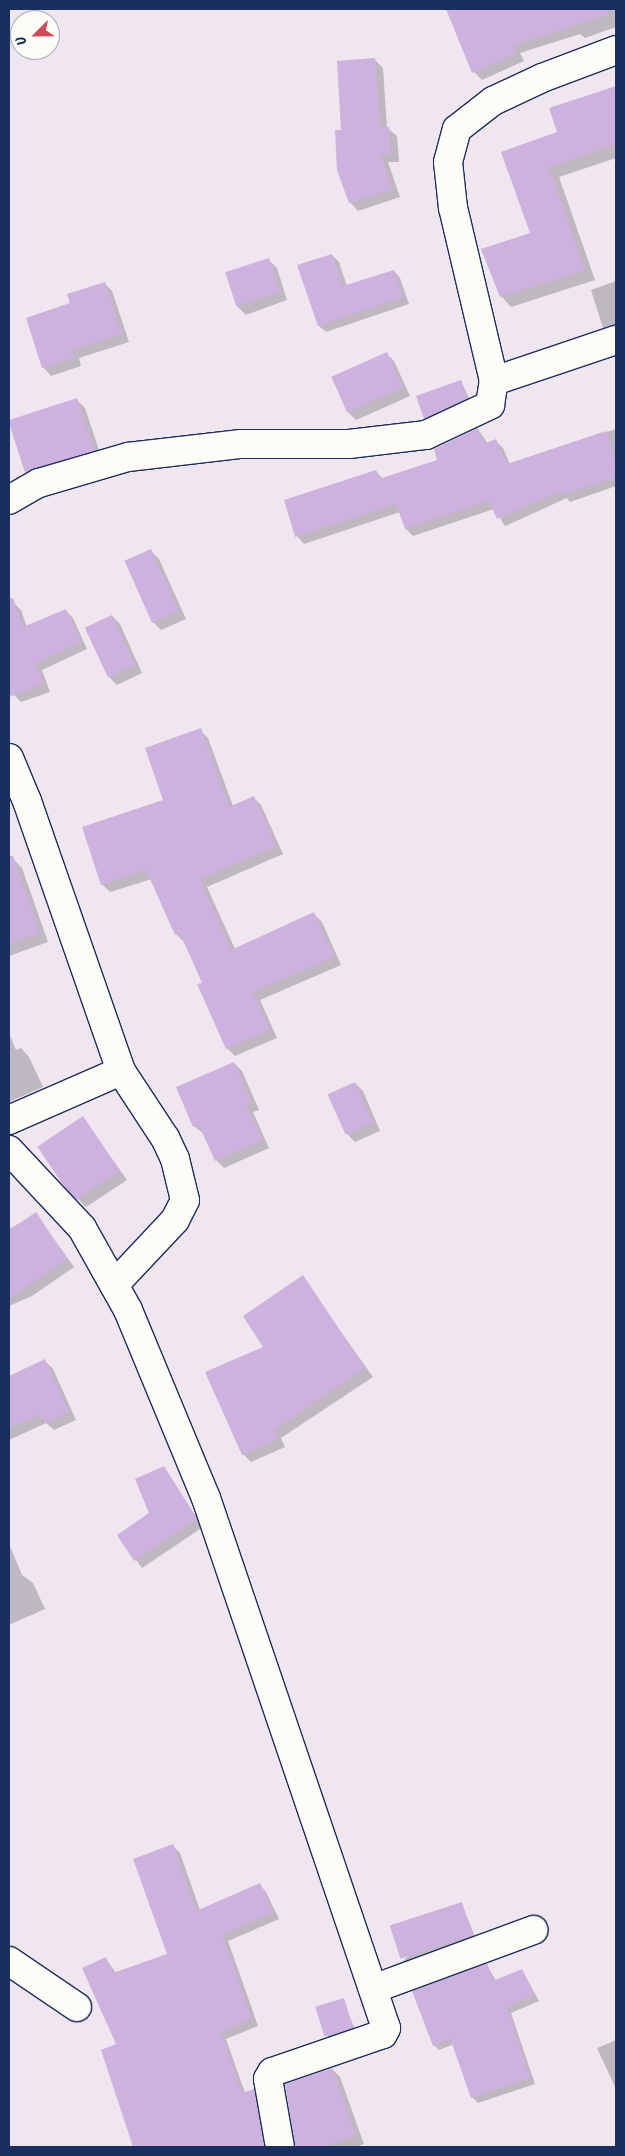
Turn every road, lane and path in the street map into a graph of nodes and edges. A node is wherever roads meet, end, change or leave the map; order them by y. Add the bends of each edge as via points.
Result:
1 (616, 50) edge
2 (616, 340) edge
3 (494, 381) junction
4 (9, 500) edge
5 (9, 758) edge
6 (121, 1071) junction
7 (9, 1120) edge
8 (9, 1150) edge
9 (114, 1285) junction
10 (533, 1930) dead end
11 (9, 1961) edge
12 (373, 1989) junction
13 (77, 2007) dead end
14 (280, 2147) edge

1 - 3 street via 542,78 494,101 457,130 448,162 453,208
2 - 3 street
3 - 4 street via 490,405 426,435 349,444 241,444 128,457 39,483
5 - 6 street
6 - 7 street
6 - 9 street via 165,1138 175,1159 185,1200 175,1220
8 - 9 street via 82,1228
9 - 12 street via 128,1310 206,1498
10 - 12 street
11 - 13 street
12 - 14 street via 386,2028 384,2032 268,2076

